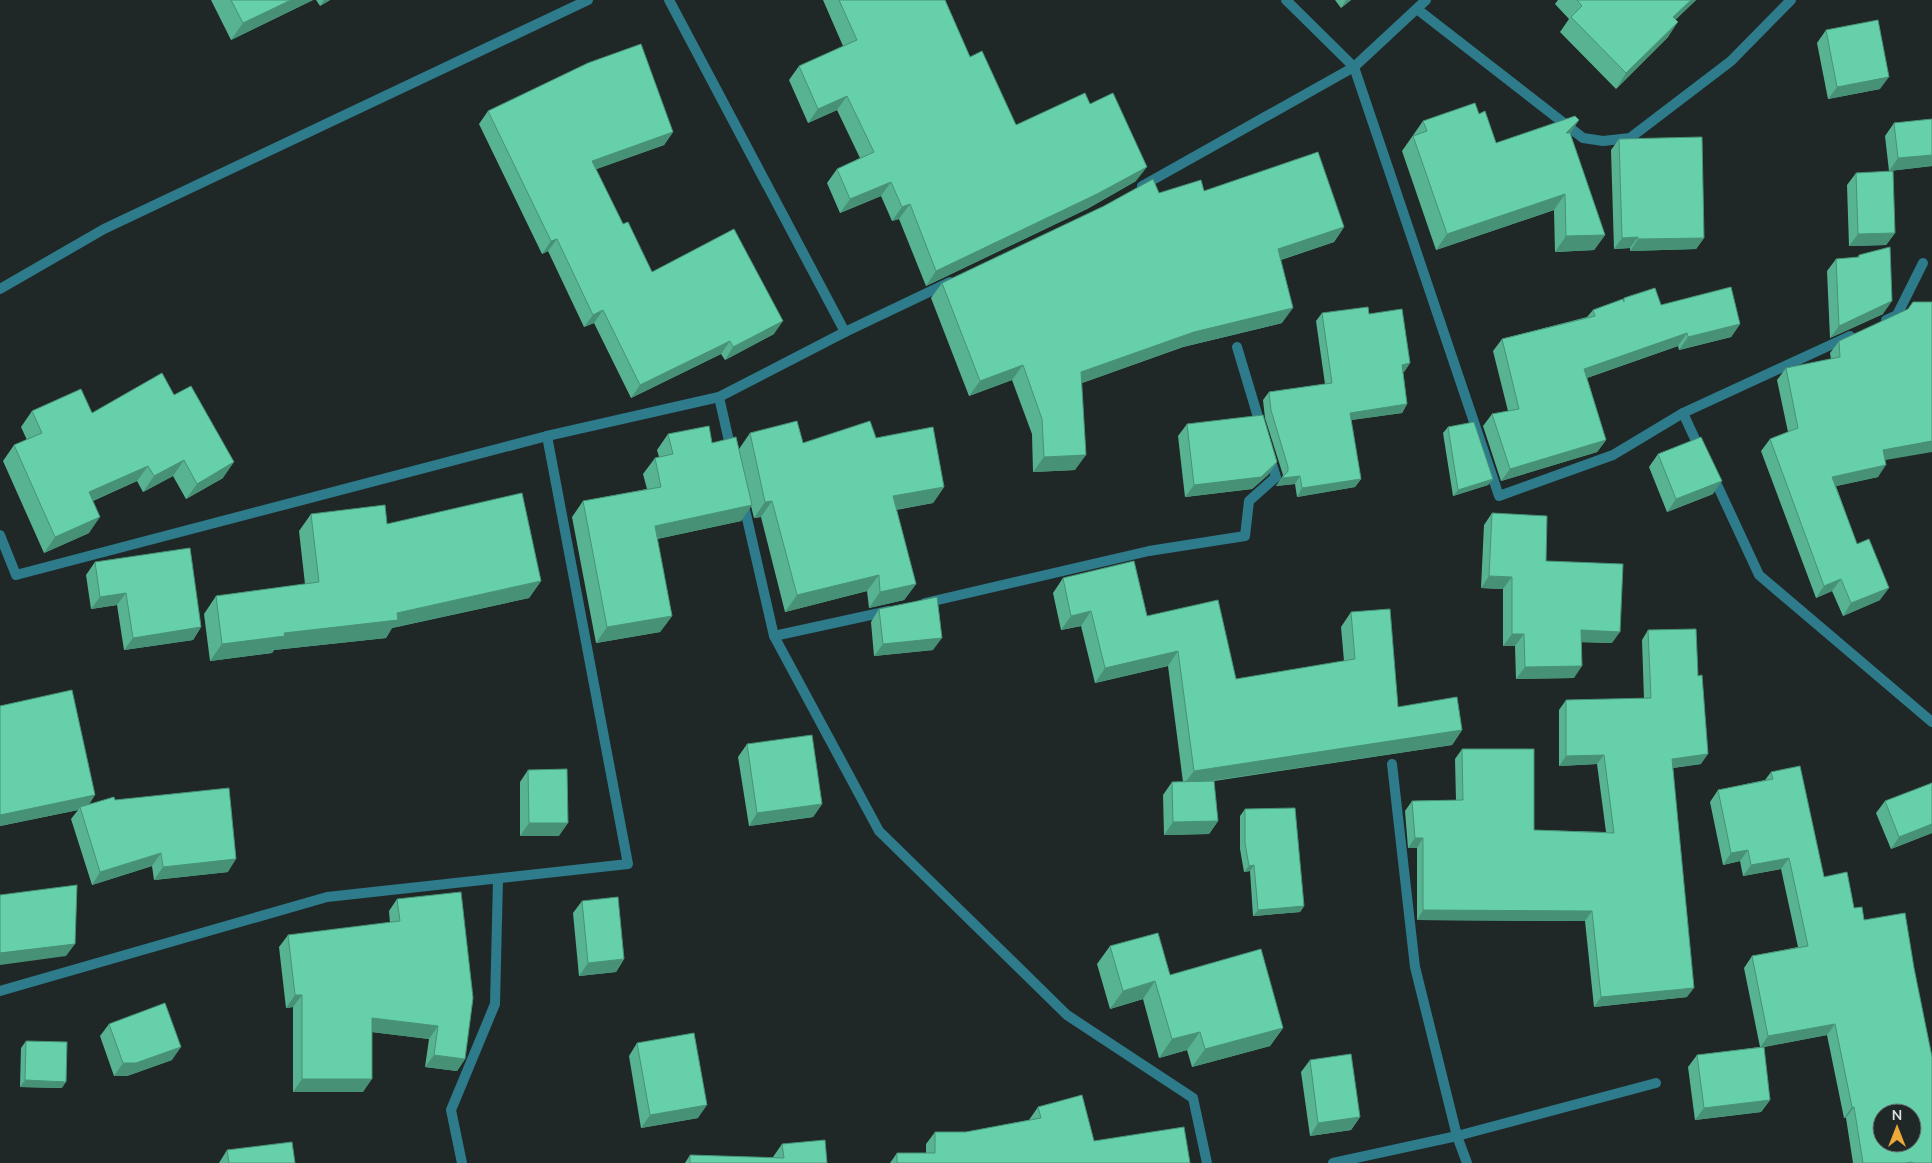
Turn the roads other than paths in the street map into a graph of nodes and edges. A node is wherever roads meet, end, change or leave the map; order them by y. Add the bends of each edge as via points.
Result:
1 (588, 0) edge
2 (669, 0) edge
3 (1286, 0) edge
4 (1426, 0) edge
5 (1791, 0) edge
6 (1416, 9) junction
7 (1354, 67) junction
8 (1133, 191) edge
9 (1923, 263) dead end
10 (959, 278) edge
11 (0, 289) edge
12 (1880, 323) edge
13 (1862, 331) edge
14 (845, 332) junction
15 (1237, 346) edge
16 (719, 398) junction
17 (1683, 413) junction
18 (548, 436) junction
19 (734, 464) edge
20 (741, 493) edge
21 (0, 535) edge
22 (918, 604) edge
23 (898, 609) edge
24 (774, 636) junction
25 (1932, 722) edge
26 (1392, 764) edge
27 (498, 879) junction
28 (0, 990) edge
29 (1656, 1083) dead end
30 (1457, 1136) junction
31 (462, 1163) edge
32 (1207, 1163) edge
33 (1333, 1163) edge
34 (1467, 1163) edge

1 - 11 street via 104,229
2 - 14 street
3 - 7 street
4 - 6 street
5 - 6 street via 1731,62 1630,138 1603,141 1583,138
6 - 7 street
7 - 8 street
7 - 17 street via 1499,496 1613,455
9 - 12 street via 1897,315
10 - 14 street
13 - 17 street
14 - 16 street
15 - 22 street via 1276,478 1248,501 1245,536 1149,551
16 - 18 street
16 - 19 street
17 - 25 street via 1759,575
18 - 21 street via 16,575
18 - 27 street via 628,864
20 - 24 street
23 - 24 street
24 - 32 street via 879,831 1067,1015 1193,1098
26 - 30 street via 1415,967
27 - 28 street via 327,898
27 - 31 street via 495,1004 452,1110
29 - 30 street
30 - 33 street
30 - 34 street

